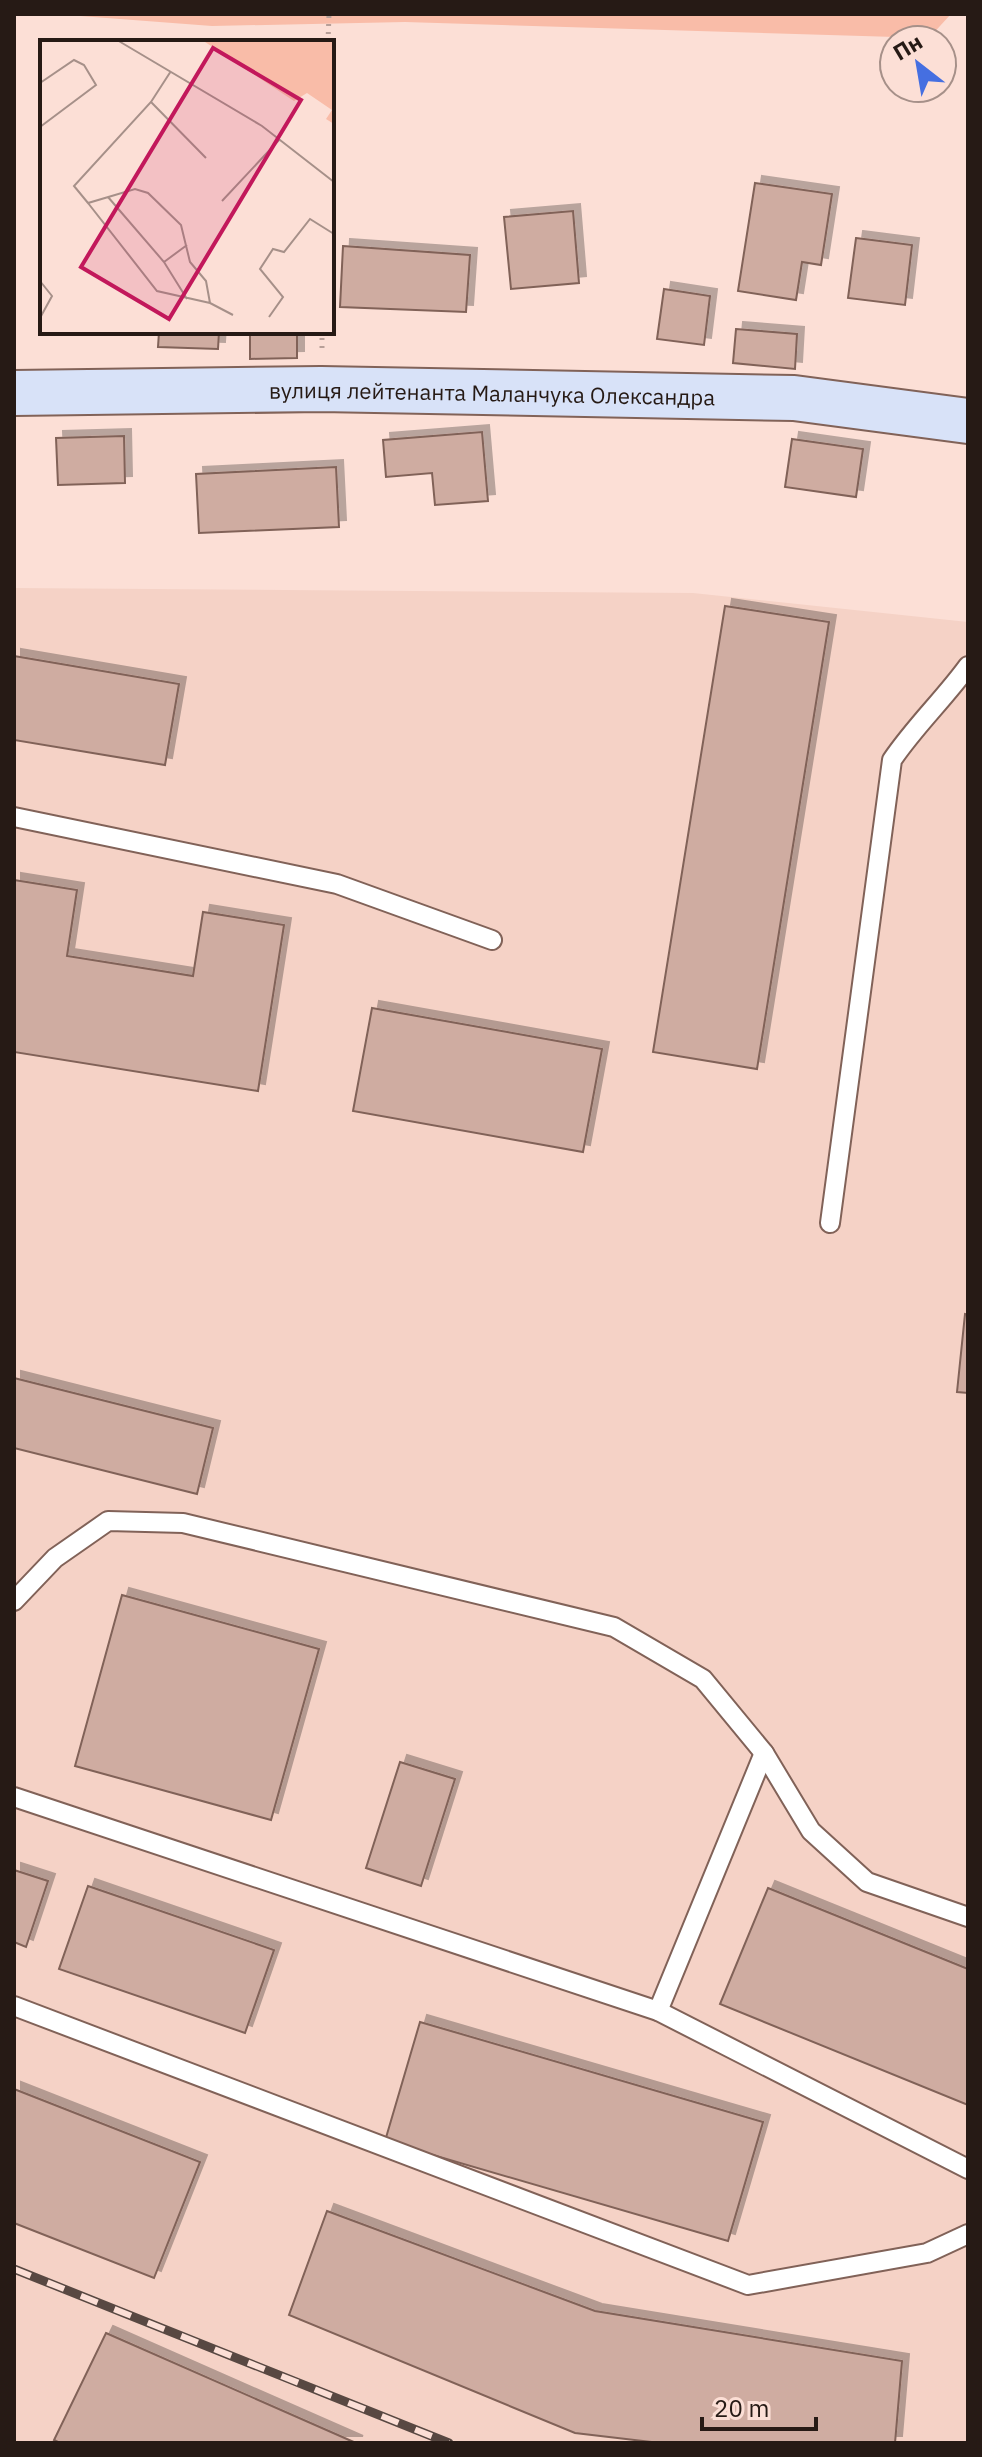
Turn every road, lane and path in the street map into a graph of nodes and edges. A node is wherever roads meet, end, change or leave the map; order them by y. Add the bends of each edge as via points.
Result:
1 (329, 14) edge
2 (328, 40) edge
3 (14, 393) edge
4 (968, 421) edge
5 (968, 666) edge
6 (14, 817) edge
7 (492, 940) dead end
8 (830, 1223) dead end
9 (14, 1601) edge
10 (764, 1753) junction
11 (14, 1797) edge
12 (968, 1917) edge
13 (14, 2006) edge
14 (658, 2011) junction
15 (968, 2169) edge
16 (968, 2234) edge

1 - 2 path
3 - 4 street, вулиця лейтенанта Маланчука Олександра via 321,389 794,398
5 - 8 lane via 892,760
6 - 7 lane via 337,884
9 - 10 lane via 55,1558 108,1521 183,1523 614,1627 703,1679
10 - 12 lane via 811,1831 867,1882
10 - 14 lane
11 - 14 lane
13 - 16 lane via 748,2285 927,2253
14 - 15 lane

